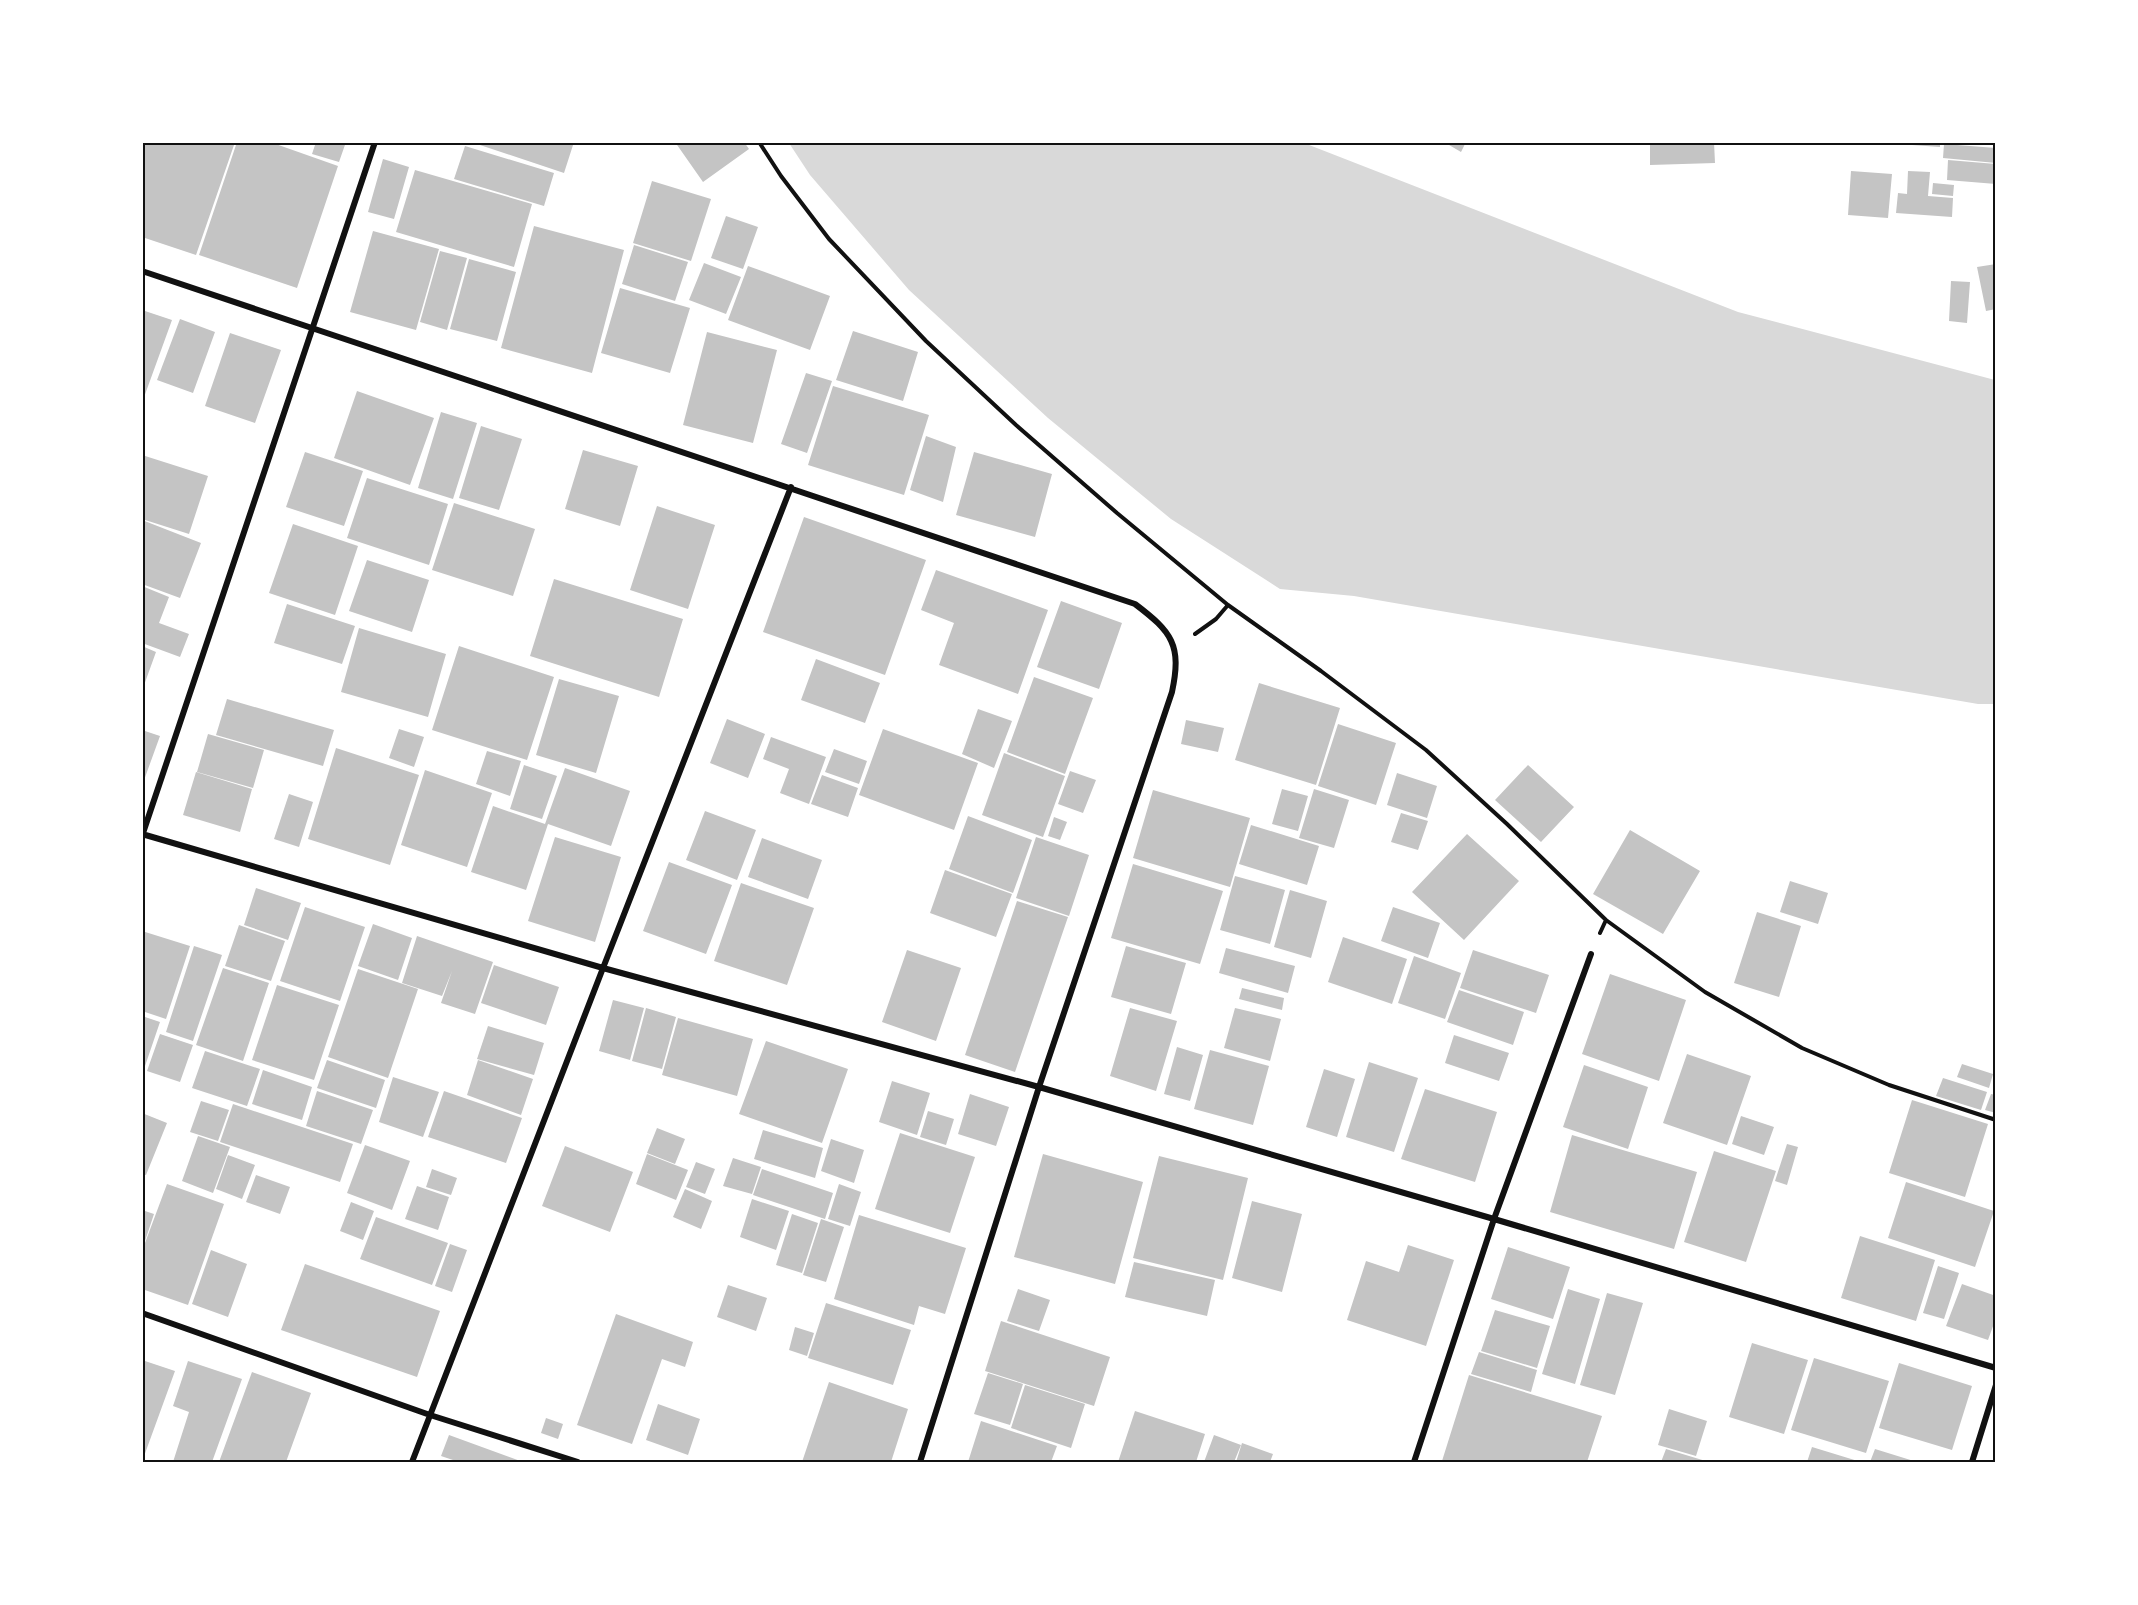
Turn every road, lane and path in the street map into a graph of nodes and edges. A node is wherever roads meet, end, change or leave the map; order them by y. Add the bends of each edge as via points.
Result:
1 (375, 142) edge
2 (759, 142) edge
3 (142, 271) edge
4 (313, 327) junction
5 (791, 487) junction
6 (1228, 605) junction
7 (1175, 646) junction
8 (143, 835) edge
9 (1591, 954) dead end
10 (603, 968) junction
11 (1039, 1087) junction
12 (1995, 1120) edge
13 (1494, 1219) junction
14 (142, 1313) edge
15 (1995, 1368) edge
16 (1995, 1385) edge
17 (430, 1415) junction
18 (412, 1462) edge
19 (578, 1462) edge
20 (920, 1462) edge
21 (1414, 1462) edge
22 (1972, 1462) edge

1 - 4 street
2 - 6 path via 829,239 926,341 1024,432
3 - 4 street
4 - 5 street
4 - 8 street
5 - 7 street via 1135,604 1158,621
5 - 10 street
6 - 7 path via 1216,619
6 - 12 path via 1426,750 1606,920 1705,992 1802,1048 1889,1085
7 - 11 street via 1177,670 1172,692
8 - 10 street
9 - 13 street
10 - 11 street
10 - 17 street
11 - 13 street
11 - 20 street
13 - 15 street
13 - 21 street
14 - 17 street
16 - 22 street
17 - 18 street
17 - 19 street

